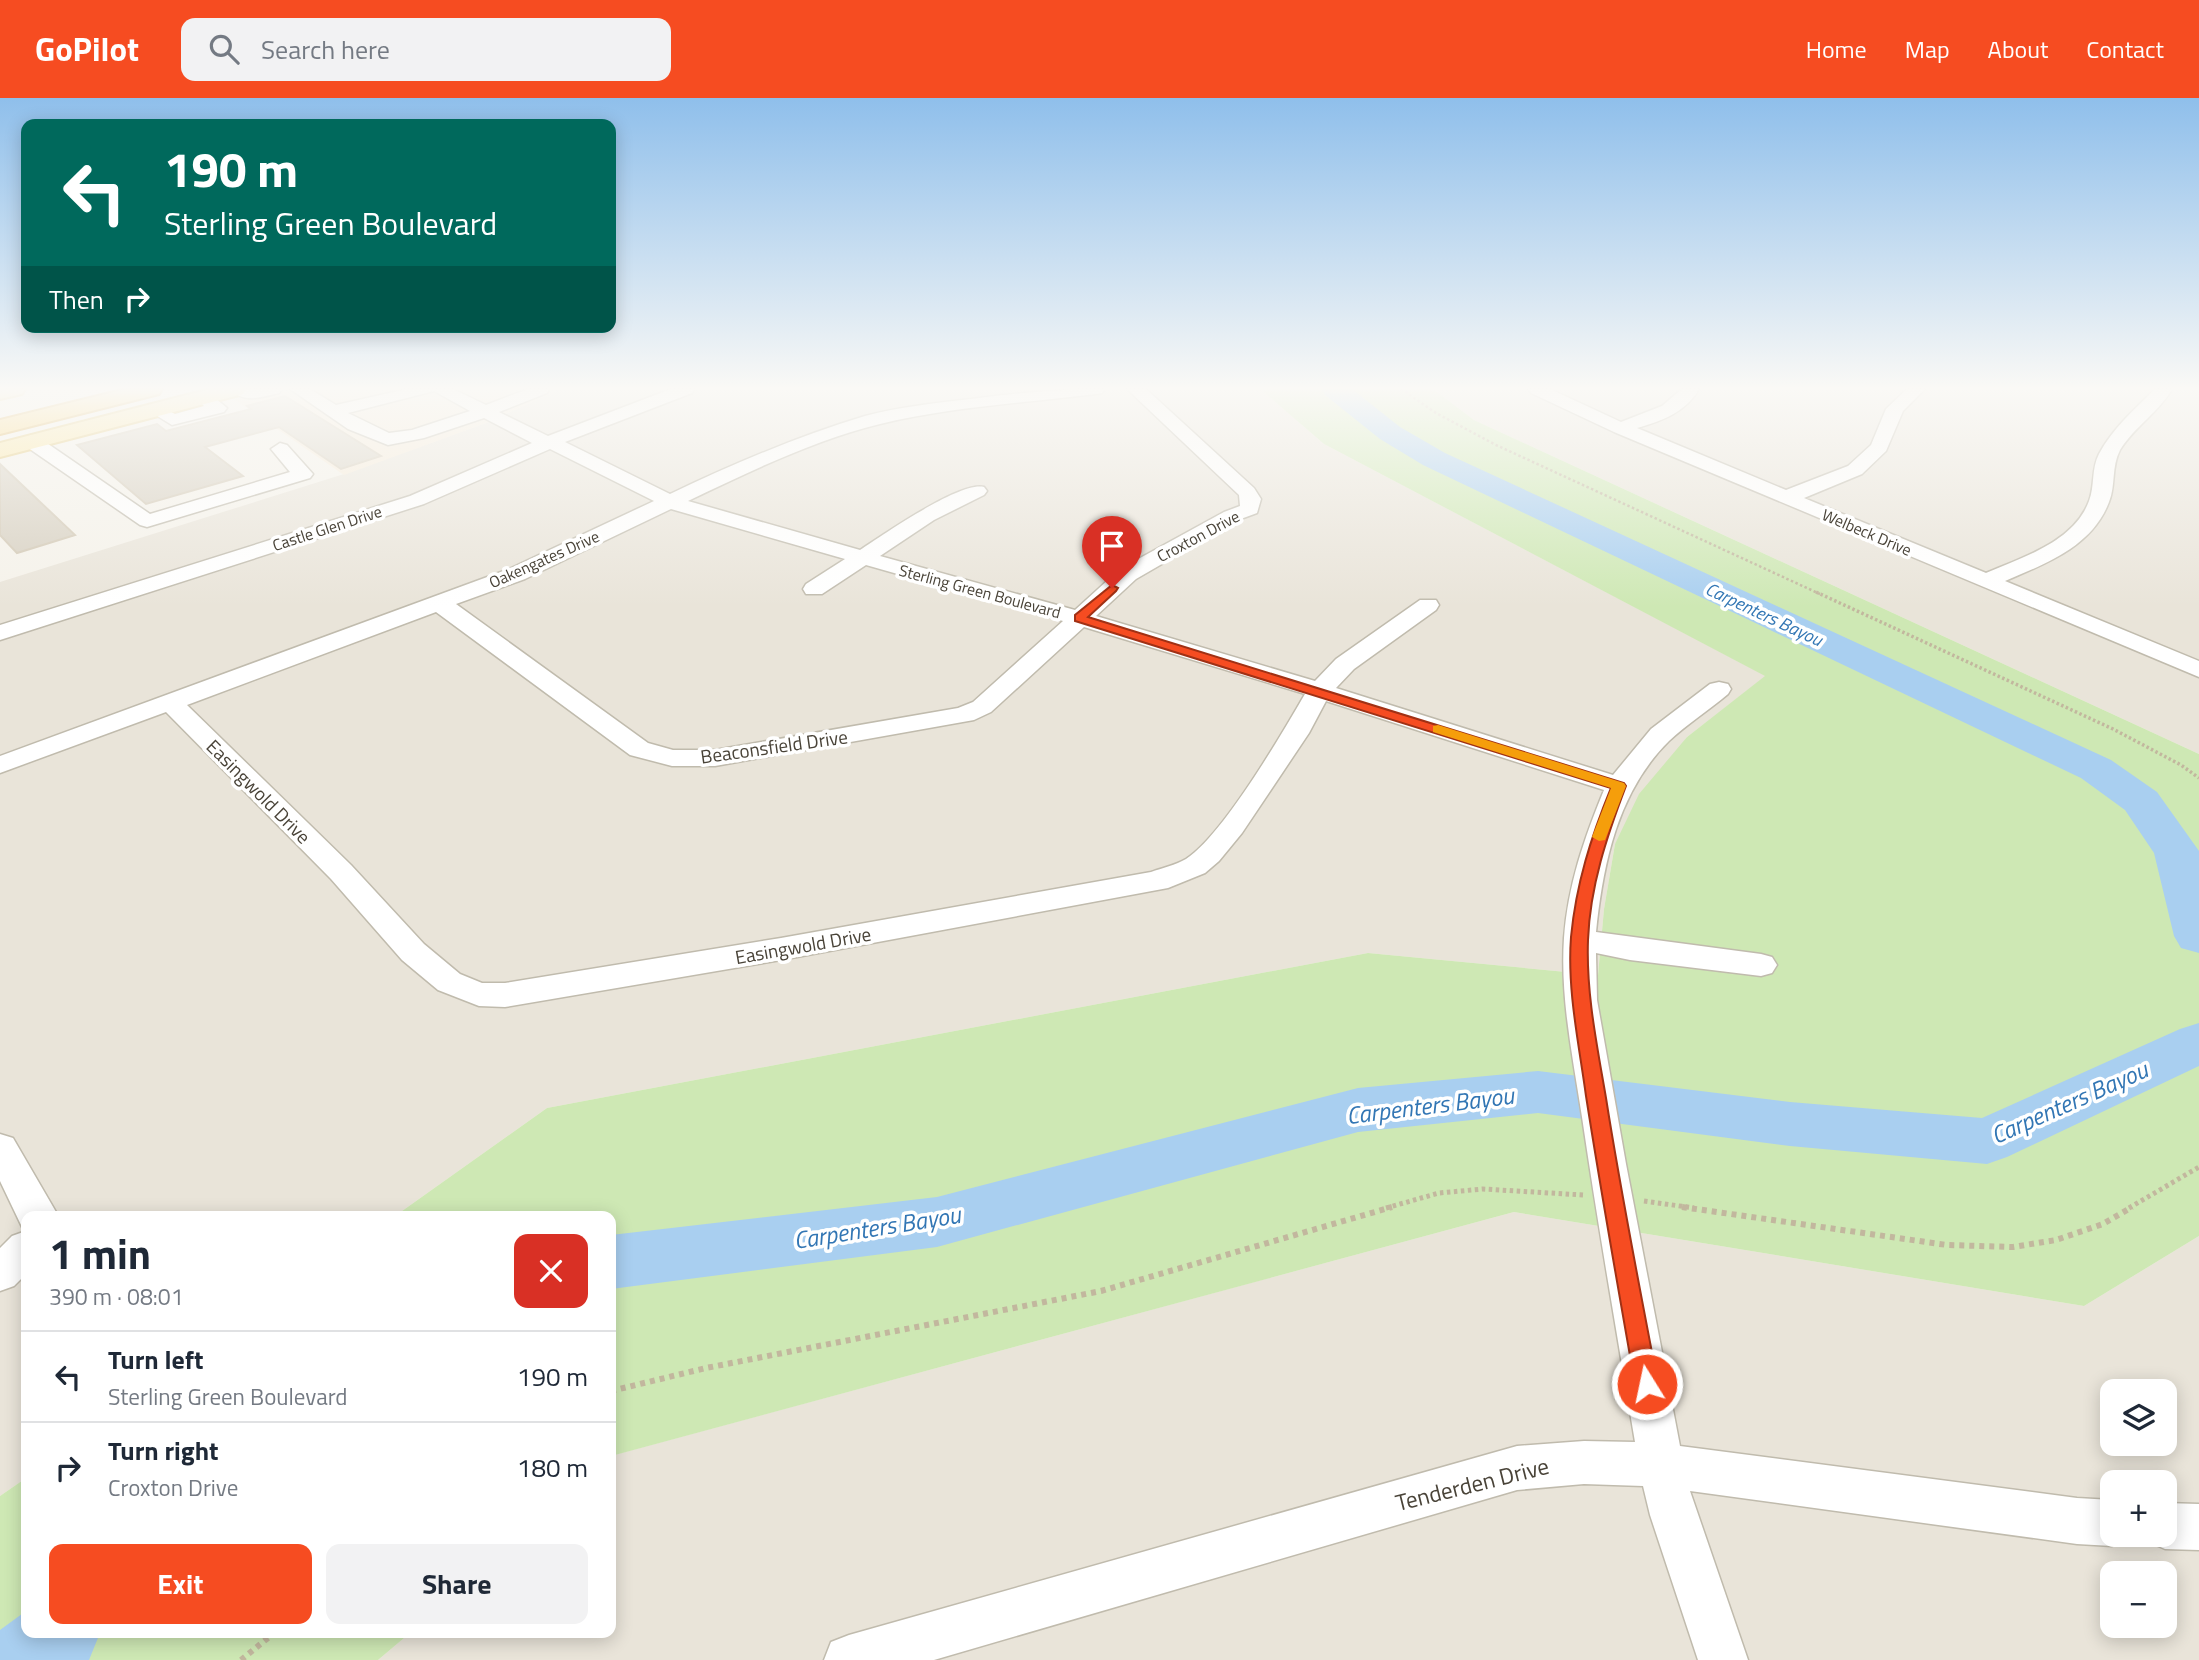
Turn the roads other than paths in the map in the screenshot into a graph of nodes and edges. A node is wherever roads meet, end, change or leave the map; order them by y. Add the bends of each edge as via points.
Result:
1 (61, 462) edge
2 (292, 462) edge
3 (503, 462) edge
4 (591, 462) edge
5 (759, 462) edge
6 (1215, 462) edge
7 (1700, 462) edge
8 (1863, 462) edge
9 (2105, 462) edge
10 (977, 491) dead end
11 (1785, 498) junction
12 (671, 502) junction
13 (860, 559) junction
14 (1986, 581) junction
15 (814, 589) dead end
16 (438, 602) junction
17 (1428, 605) dead end
18 (1080, 618) junction
19 (0, 633) edge
20 (2199, 670) edge
21 (1719, 689) dead end
22 (1320, 691) junction
23 (170, 702) junction
24 (0, 765) edge
25 (1619, 786) junction
26 (1580, 939) junction
27 (1761, 965) dead end
28 (0, 1148) edge
29 (36, 1211) edge
30 (21, 1253) edge
31 (0, 1274) edge
32 (1661, 1465) junction
33 (2100, 1522) edge
34 (2177, 1526) edge
35 (2199, 1527) edge
36 (849, 1660) edge
37 (1723, 1660) edge

1 - 2 street via 147,521 303,474
3 - 19 street, Castle Glen Drive via 417,500
4 - 12 street, Sterling Green Boulevard
5 - 12 street, Oakengates Drive
6 - 18 street, Croxton Drive via 1247,492 1250,509 1128,573
7 - 11 street, Welbeck Drive
8 - 11 street via 1854,470
9 - 14 street via 2101,498 2085,526 2048,554
10 - 13 street via 927,516
11 - 14 street, Welbeck Drive
12 - 13 street, Sterling Green Boulevard
12 - 16 street, Oakengates Drive via 517,574
13 - 15 street
13 - 18 street, Sterling Green Boulevard
14 - 20 street, Welbeck Drive
16 - 18 street, Beaconsfield Drive via 639,749 672,758 715,758 965,715 982,707
16 - 23 street, Oakengates Drive
17 - 22 street, Easingwold Drive via 1345,664
18 - 22 street, Sterling Green Boulevard
21 - 25 street via 1660,736
22 - 23 street, Easingwold Drive via 1296,733 1209,855 1195,866 1157,881 505,995 479,994 449,982 413,952 341,872
22 - 25 street, Sterling Green Boulevard
23 - 24 street, Oakengates Drive
25 - 26 street via 1586,885
26 - 27 street
26 - 32 street via 1581,1000
28 - 29 street
30 - 31 street
32 - 33 street, Tenderden Drive
32 - 36 street, Tenderden Drive via 1590,1460 1517,1468
32 - 37 street via 1673,1515
34 - 35 street

